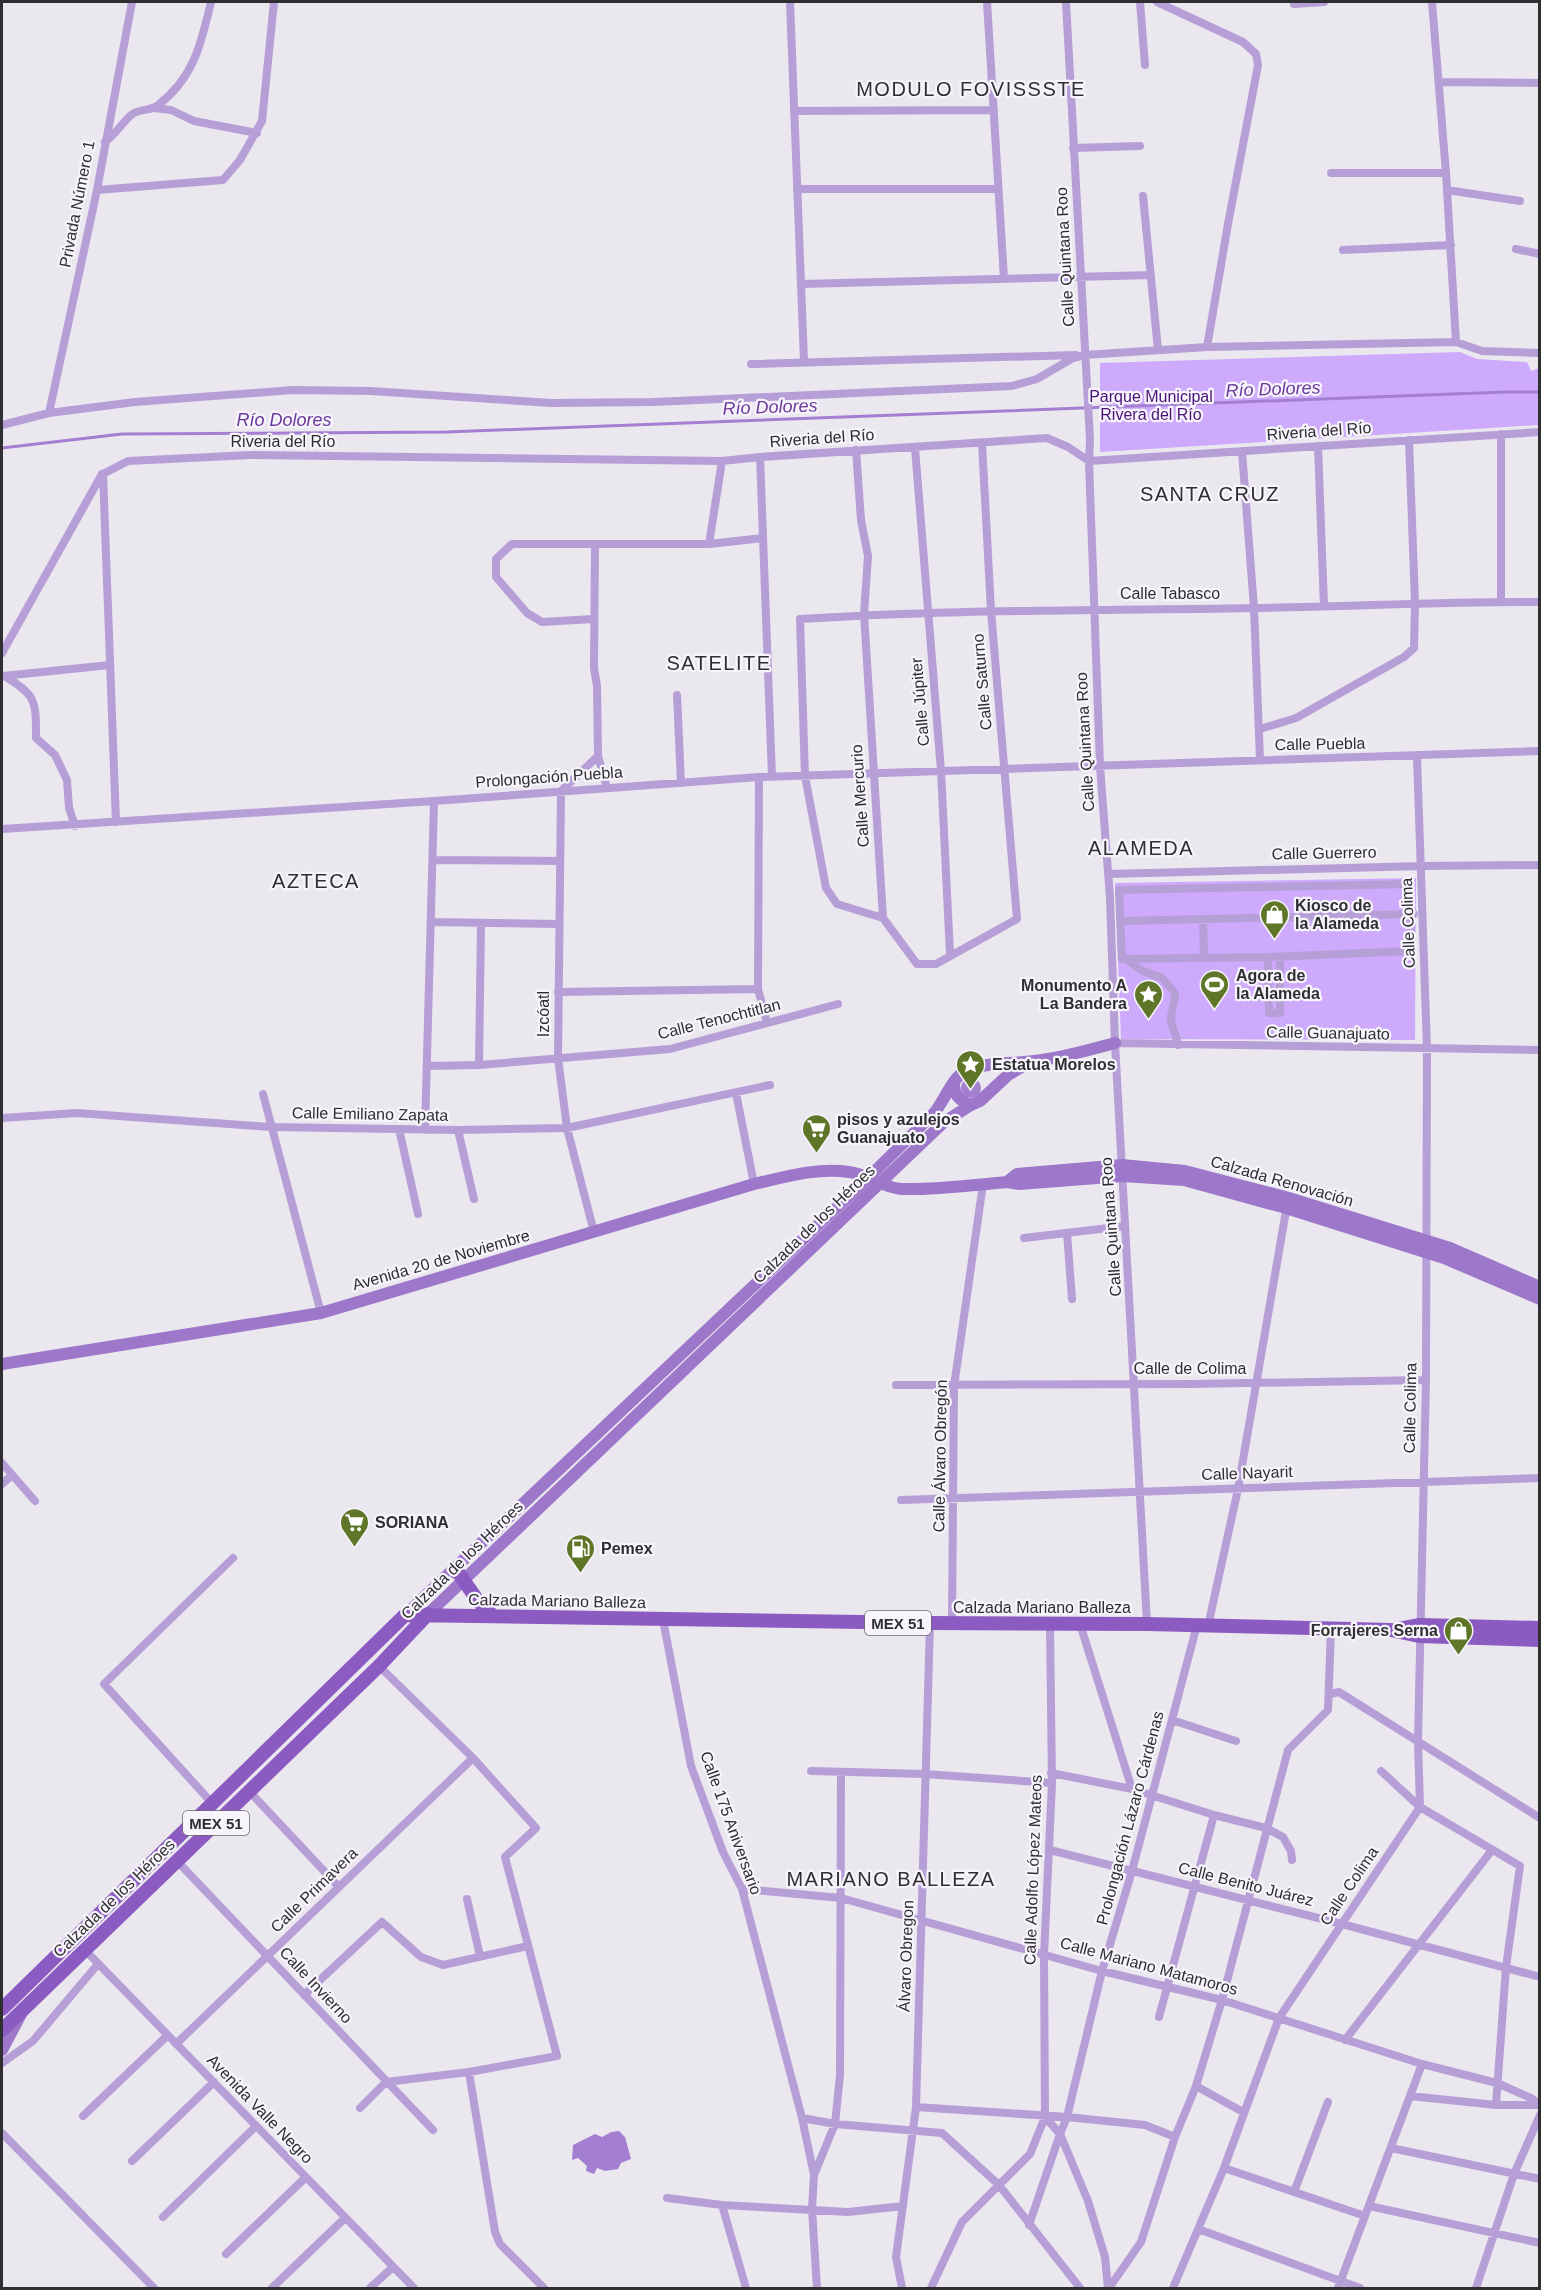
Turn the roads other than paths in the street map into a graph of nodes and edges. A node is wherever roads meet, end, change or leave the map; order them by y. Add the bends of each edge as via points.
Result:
1 (132, 2) edge
2 (212, 2) edge
3 (274, 2) edge
4 (790, 2) edge
5 (987, 2) edge
6 (1066, 2) edge
7 (1140, 2) edge
8 (1157, 2) edge
9 (1324, 2) edge
10 (1432, 2) edge
11 (1294, 3) edge
12 (1145, 65) dead end
13 (1439, 82) junction
14 (1539, 83) edge
15 (154, 108) junction
16 (994, 110) junction
17 (794, 111) junction
18 (257, 133) junction
19 (105, 142) junction
20 (1140, 146) dead end
21 (1073, 148) junction
22 (1331, 173) dead end
23 (1446, 173) junction
24 (797, 189) junction
25 (998, 189) junction
26 (97, 190) junction
27 (1447, 190) junction
28 (1143, 196) dead end
29 (1520, 201) dead end
30 (1451, 245) junction
31 (1516, 249) dead end
32 (1343, 250) dead end
33 (1539, 254) edge
34 (1151, 275) junction
35 (1004, 279) junction
36 (1083, 279) junction
37 (801, 284) junction
38 (1456, 342) junction
39 (1207, 347) junction
40 (1158, 350) junction
41 (1539, 353) edge
42 (1085, 355) junction
43 (804, 361) junction
44 (751, 364) dead end
45 (49, 412) junction
46 (2, 425) edge
47 (1539, 432) edge
48 (1501, 434) junction
49 (1409, 440) junction
50 (982, 443) junction
51 (1318, 446) junction
52 (915, 448) junction
53 (856, 450) junction
54 (1242, 451) junction
55 (760, 457) junction
56 (1089, 461) junction
57 (722, 462) junction
58 (103, 474) junction
59 (763, 538) junction
60 (595, 544) junction
61 (709, 544) junction
62 (1501, 601) junction
63 (1539, 602) edge
64 (1414, 603) junction
65 (1324, 606) junction
66 (1254, 608) junction
67 (1094, 609) junction
68 (991, 611) junction
69 (927, 613) junction
70 (864, 614) junction
71 (593, 619) junction
72 (2, 653) edge
73 (110, 664) junction
74 (3, 676) edge
75 (676, 695) dead end
76 (1260, 729) junction
77 (1539, 751) edge
78 (598, 756) junction
79 (1417, 757) junction
80 (1260, 760) junction
81 (1100, 766) junction
82 (1005, 770) junction
83 (941, 771) junction
84 (874, 773) junction
85 (805, 776) junction
86 (759, 777) junction
87 (772, 777) junction
88 (681, 783) junction
89 (607, 788) junction
90 (561, 791) junction
91 (434, 801) junction
92 (116, 822) junction
93 (75, 826) junction
94 (2, 829) edge
95 (433, 860) junction
96 (560, 861) junction
97 (1539, 865) edge
98 (1422, 866) junction
99 (1109, 874) junction
100 (1411, 914) junction
101 (1422, 914) junction
102 (883, 918) junction
103 (1203, 919) junction
104 (1121, 921) junction
105 (432, 922) junction
106 (481, 924) junction
107 (559, 924) junction
108 (950, 954) junction
109 (1268, 957) junction
110 (1280, 957) junction
111 (1204, 958) junction
112 (1126, 959) junction
113 (1172, 959) junction
114 (1154, 974) junction
115 (758, 989) junction
116 (558, 992) junction
117 (838, 1005) dead end
118 (767, 1023) junction
119 (1115, 1043) junction
120 (1178, 1045) junction
121 (1427, 1049) junction
122 (1539, 1050) edge
123 (558, 1058) junction
124 (1031, 1062) junction
125 (479, 1065) junction
126 (427, 1066) junction
127 (974, 1069) junction
128 (954, 1082) junction
129 (770, 1085) dead end
130 (736, 1093) junction
131 (263, 1094) dead end
132 (987, 1095) junction
133 (971, 1105) junction
134 (2, 1118) edge
135 (271, 1127) junction
136 (567, 1128) junction
137 (399, 1129) junction
138 (425, 1130) junction
139 (458, 1130) junction
140 (1122, 1170) junction
141 (869, 1177) junction
142 (882, 1183) junction
143 (754, 1184) junction
144 (983, 1184) junction
145 (474, 1199) dead end
146 (1287, 1203) junction
147 (418, 1214) dead end
148 (1125, 1226) junction
149 (594, 1232) junction
150 (1066, 1233) junction
151 (1024, 1238) dead end
152 (1427, 1246) junction
153 (1539, 1287) edge
154 (1072, 1299) dead end
155 (1539, 1299) edge
156 (321, 1313) junction
157 (2, 1364) edge
158 (1426, 1380) junction
159 (1135, 1383) junction
160 (1256, 1383) junction
161 (896, 1385) dead end
162 (954, 1386) junction
163 (2, 1463) edge
164 (12, 1475) junction
165 (1539, 1478) edge
166 (1423, 1482) junction
167 (2, 1484) edge
168 (1238, 1489) junction
169 (1140, 1492) junction
170 (955, 1498) junction
171 (901, 1500) dead end
172 (35, 1501) dead end
173 (233, 1558) dead end
174 (455, 1568) junction
175 (463, 1581) junction
176 (428, 1614) junction
177 (405, 1615) junction
178 (493, 1616) junction
179 (663, 1620) junction
180 (930, 1623) junction
181 (952, 1623) junction
182 (1050, 1624) junction
183 (1080, 1624) junction
184 (1147, 1624) junction
185 (1202, 1625) junction
186 (1539, 1628) edge
187 (1331, 1629) junction
188 (1419, 1630) junction
189 (1539, 1640) edge
190 (379, 1666) junction
191 (1329, 1695) junction
192 (1172, 1720) junction
193 (1418, 1741) junction
194 (1236, 1742) dead end
195 (473, 1758) junction
196 (811, 1771) dead end
197 (1381, 1772) dead end
198 (841, 1773) junction
199 (1051, 1773) junction
200 (926, 1774) junction
201 (1052, 1783) junction
202 (1132, 1790) junction
203 (249, 1791) junction
204 (1152, 1794) junction
205 (213, 1803) junction
206 (1420, 1807) junction
207 (1214, 1815) junction
208 (1539, 1818) edge
209 (1266, 1828) junction
210 (1050, 1850) junction
211 (1492, 1850) junction
212 (1292, 1860) dead end
213 (177, 1861) junction
214 (1132, 1871) junction
215 (1195, 1886) junction
216 (339, 1887) junction
217 (742, 1889) junction
218 (840, 1898) junction
219 (466, 1899) dead end
220 (1248, 1901) junction
221 (922, 1922) junction
222 (1342, 1924) junction
223 (1417, 1945) junction
224 (528, 1946) junction
225 (84, 1950) junction
226 (1044, 1955) junction
227 (267, 1956) junction
228 (480, 1956) junction
229 (98, 1964) junction
230 (1506, 1968) junction
231 (1102, 1971) junction
232 (1539, 1977) edge
233 (1168, 1986) junction
234 (304, 1995) junction
235 (1222, 2000) junction
236 (24, 2008) junction
237 (2, 2009) edge
238 (1159, 2017) dead end
239 (1279, 2018) junction
240 (2, 2030) edge
241 (168, 2035) junction
242 (1345, 2040) junction
243 (176, 2044) junction
244 (2, 2050) edge
245 (2, 2063) edge
246 (1422, 2064) junction
247 (469, 2072) junction
248 (214, 2082) junction
249 (386, 2082) junction
250 (1497, 2083) junction
251 (1196, 2086) junction
252 (1410, 2096) junction
253 (1328, 2102) dead end
254 (1496, 2105) junction
255 (1539, 2105) edge
256 (916, 2107) junction
257 (360, 2108) dead end
258 (1244, 2112) junction
259 (1539, 2115) edge
260 (83, 2116) dead end
261 (1067, 2116) junction
262 (1045, 2117) junction
263 (802, 2118) junction
264 (835, 2124) junction
265 (256, 2126) junction
266 (433, 2130) dead end
267 (912, 2130) junction
268 (2, 2133) edge
269 (1060, 2134) junction
270 (1175, 2137) junction
271 (1390, 2148) junction
272 (132, 2161) dead end
273 (1224, 2168) junction
274 (1514, 2174) junction
275 (814, 2175) junction
276 (306, 2177) junction
277 (1539, 2179) edge
278 (999, 2185) junction
279 (1294, 2192) junction
280 (667, 2198) dead end
281 (722, 2205) junction
282 (903, 2206) junction
283 (1369, 2206) junction
284 (812, 2210) junction
285 (1365, 2216) junction
286 (163, 2217) dead end
287 (345, 2218) junction
288 (1029, 2225) junction
289 (1198, 2229) junction
290 (1496, 2234) junction
291 (1539, 2243) edge
292 (226, 2254) dead end
293 (393, 2267) junction
294 (1340, 2285) edge
295 (154, 2289) edge
296 (272, 2289) edge
297 (370, 2289) edge
298 (414, 2289) edge
299 (544, 2289) edge
300 (746, 2289) edge
301 (818, 2289) edge
302 (902, 2289) edge
303 (931, 2289) edge
304 (1080, 2289) edge
305 (1108, 2289) edge
306 (1173, 2289) edge
307 (1360, 2289) edge
308 (1476, 2289) edge

1 - 19 street, Privada Número 1
2 - 15 street via 199,50 178,87
3 - 18 street via 262,121
4 - 17 street
5 - 16 street
6 - 21 street, Calle Quintana Roo
7 - 12 street
8 - 39 street via 1243,42 1256,54 1258,64
9 - 11 street
10 - 13 street
13 - 14 street
13 - 23 street
15 - 18 street via 171,110 194,121
15 - 19 street via 133,113
16 - 17 street
16 - 25 street
17 - 24 street
18 - 26 street via 223,180
19 - 26 street, Privada Número 1
20 - 21 street
21 - 36 street, Calle Quintana Roo
22 - 23 street
23 - 27 street
24 - 25 street
24 - 37 street
25 - 35 street
26 - 45 street, Privada Número 1
27 - 29 street
27 - 30 street
28 - 34 street
30 - 32 street
30 - 38 street
31 - 33 street
34 - 36 street
34 - 40 street
35 - 36 street
35 - 37 street
36 - 42 street, Calle Quintana Roo
37 - 43 street
38 - 39 street
38 - 41 street via 1482,351
39 - 40 street
40 - 42 street
42 - 43 street
42 - 45 street via 1037,379 1012,386 551,403 293,390
42 - 56 street, Calle Quintana Roo
43 - 44 street
45 - 46 street
47 - 48 street, Riveria del Río
48 - 49 street, Riveria del Río
48 - 62 street
49 - 51 street, Riveria del Río
49 - 64 street
50 - 52 street, Riveria del Río
50 - 56 street, Riveria del Río via 1047,438
50 - 68 street, Calle Saturno
51 - 54 street, Riveria del Río
51 - 65 street
52 - 53 street, Riveria del Río
52 - 69 street, Calle Júpiter
53 - 55 street, Riveria del Río
53 - 70 street, Calle Mercurio via 868,556
54 - 56 street, Riveria del Río
54 - 66 street
55 - 57 street, Riveria del Río
55 - 59 street
56 - 67 street, Calle Quintana Roo
57 - 58 street, Riveria del Río via 251,455 128,461
57 - 61 street
58 - 72 street
58 - 73 street
59 - 61 street
59 - 87 street
60 - 61 street
60 - 71 street
60 - 71 street via 512,544 496,559 496,577 527,613 542,622
62 - 63 street, Calle Tabasco
62 - 64 street, Calle Tabasco
64 - 65 street, Calle Tabasco
64 - 76 street via 1414,648 1404,657 1296,718
65 - 66 street, Calle Tabasco
66 - 67 street, Calle Tabasco
66 - 76 street
67 - 68 street, Calle Tabasco
67 - 81 street, Calle Quintana Roo
68 - 69 street, Calle Tabasco
68 - 82 street, Calle Saturno
69 - 70 street, Calle Tabasco
69 - 83 street, Calle Júpiter
70 - 84 street, Calle Mercurio
70 - 85 street, Calle Tabasco via 800,619
71 - 78 street
73 - 74 street
73 - 92 street
74 - 93 street via 22,687 36,706 36,738 56,755 67,780
75 - 88 street
76 - 80 street
77 - 79 street, Calle Puebla
78 - 89 street
78 - 90 street
79 - 80 street, Calle Puebla
79 - 98 street, Calle Colima
80 - 81 street, Calle Puebla
81 - 82 street, Prolongación Puebla
81 - 99 street, Calle Quintana Roo
82 - 83 street, Prolongación Puebla
82 - 108 street, Calle Saturno via 1017,919
83 - 84 street, Prolongación Puebla
83 - 108 street, Calle Júpiter
84 - 85 street, Prolongación Puebla
84 - 102 street, Calle Mercurio
85 - 87 street, Prolongación Puebla
85 - 102 street via 826,888 837,904
86 - 87 street, Prolongación Puebla
86 - 88 street, Prolongación Puebla
86 - 115 street
88 - 89 street, Prolongación Puebla
89 - 90 street, Prolongación Puebla
90 - 91 street, Prolongación Puebla
90 - 96 street, Izcóatl
91 - 92 street, Prolongación Puebla
91 - 95 street
92 - 93 street, Prolongación Puebla
93 - 94 street, Prolongación Puebla
95 - 96 street
95 - 105 street
96 - 107 street, Izcóatl
97 - 98 street, Calle Guerrero
98 - 99 street, Calle Guerrero
98 - 101 street, Calle Colima
99 - 119 street, Calle Quintana Roo
100 - 101 street
100 - 103 street
100 - 104 street via 1410,884 1119,890
100 - 110 street via 1411,951
101 - 121 street, Calle Colima
102 - 108 street via 917,964 936,964
103 - 104 street
103 - 111 street
104 - 112 street via 1122,959
105 - 106 street
105 - 126 street
106 - 107 street
106 - 125 street
107 - 116 street, Izcóatl
109 - 110 street
109 - 110 street via 1269,1013 1280,1013
109 - 111 street
111 - 113 street
112 - 113 street
112 - 114 street
113 - 114 street
114 - 120 street via 1175,993 1171,1017
115 - 116 street
115 - 118 street
116 - 123 street, Izcóatl
117 - 118 street, Calle Tenochtitlan
118 - 123 street, Calle Tenochtitlan via 670,1049
119 - 120 street, Calle Guanajuato
119 - 124 street
119 - 140 street, Calle Quintana Roo
120 - 121 street, Calle Guanajuato
121 - 122 street, Calle Guanajuato
121 - 152 street, Calle Colima
123 - 125 street, Calle Tenochtitlan
123 - 136 street, Izcóatl
124 - 127 street, Calzada de los Héroes
124 - 132 street, Calzada de los Héroes
125 - 126 street, Calle Tenochtitlan
126 - 138 street
127 - 128 street, Calzada de los Héroes via 964,1071
127 - 132 street via 984,1074 989,1084
128 - 133 street via 954,1092
128 - 141 street, Calzada de los Héroes via 935,1112
129 - 130 street, Calle Emiliano Zapata
130 - 136 street, Calle Emiliano Zapata
130 - 143 street
131 - 135 street
132 - 133 street, Calzada de los Héroes
133 - 142 street, Calzada de los Héroes via 944,1122
134 - 135 street, Calle Emiliano Zapata via 77,1113
135 - 137 street, Calle Emiliano Zapata
135 - 156 street
136 - 139 street, Calle Emiliano Zapata
136 - 149 street, Izcóatl
137 - 138 street, Calle Emiliano Zapata
137 - 147 street
138 - 139 street, Calle Emiliano Zapata
139 - 145 street
140 - 144 street, Calzada Renovación via 1017,1174 1007,1182
140 - 146 street, Calzada Renovación via 1185,1171
140 - 148 street, Calle Quintana Roo
141 - 142 street, Avenida 20 de Noviembre
141 - 143 street, Avenida 20 de Noviembre via 827,1171
141 - 174 street, Calzada de los Héroes
142 - 144 street, Calzada Renovación via 898,1189
142 - 175 street, Calzada de los Héroes
143 - 149 street, Avenida 20 de Noviembre
144 - 162 street, Calle Álvaro Obregón
146 - 152 street, Calzada Renovación
146 - 160 street, Prolongación Lázaro Cárdenas
148 - 150 street
148 - 159 street, Calle Quintana Roo
149 - 156 street, Avenida 20 de Noviembre
150 - 151 street
150 - 154 street
152 - 153 street, Calzada Renovación via 1450,1248
152 - 155 street, Calzada Renovación
152 - 158 street, Calle Colima
156 - 157 street, Avenida 20 de Noviembre
158 - 160 street, Calle de Colima
158 - 166 street, Calle Colima
159 - 160 street, Calle de Colima
159 - 162 street, Calle de Colima
159 - 169 street, Calle Quintana Roo
160 - 168 street, Prolongación Lázaro Cárdenas
161 - 162 street, Calle de Colima
162 - 170 street, Calle Álvaro Obregón
163 - 164 street
164 - 167 street
164 - 172 street
165 - 166 street, Calle Nayarit
166 - 168 street, Calle Nayarit
166 - 188 street, Calle Colima
168 - 169 street, Calle Nayarit
168 - 185 street, Prolongación Lázaro Cárdenas
169 - 170 street, Calle Nayarit
169 - 184 street, Calle Quintana Roo
170 - 171 street, Calle Nayarit
170 - 181 street, Calle Álvaro Obregón
173 - 205 street via 104,1684
174 - 175 main road
174 - 177 street, Calzada de los Héroes
175 - 176 street, Calzada de los Héroes
175 - 178 main road
176 - 177 main road, Calzada Mariano Balleza / MEX 51
176 - 178 main road, Calzada Mariano Balleza / MEX 51
176 - 190 main road, Calzada de los Héroes / MEX 51
177 - 205 main road, Calzada de los Héroes / MEX 51
178 - 179 main road, Calzada Mariano Balleza / MEX 51
179 - 180 main road, Calzada Mariano Balleza / MEX 51
179 - 217 street, Calle 175 Aniversario via 692,1766 723,1852
180 - 181 main road, Calzada Mariano Balleza / MEX 51
180 - 200 street, Álvaro Obregon
181 - 182 main road, Calzada Mariano Balleza / MEX 51
182 - 183 main road, Calzada Mariano Balleza / MEX 51
182 - 199 street, Calle Adolfo López Mateos
183 - 184 main road, Calzada Mariano Balleza / MEX 51
183 - 202 street
184 - 185 main road, Calzada Mariano Balleza / MEX 51
185 - 187 main road, Calzada Mariano Balleza / MEX 51
185 - 192 street, Prolongación Lázaro Cárdenas
186 - 188 main road, Calzada Mariano Balleza / MEX 51
187 - 188 main road, Calzada Mariano Balleza / MEX 51
187 - 191 street
188 - 189 main road, Calzada Mariano Balleza / MEX 51
188 - 193 street, Calle Colima
190 - 195 street
190 - 203 main road, Calzada de los Héroes / MEX 51
191 - 193 street via 1339,1692
191 - 209 street via 1328,1710 1288,1750
192 - 194 street
192 - 204 street, Prolongación Lázaro Cárdenas
193 - 206 street, Calle Colima
193 - 208 street
195 - 216 street, Calle Primavera
195 - 224 street via 536,1828 505,1857
196 - 198 street
197 - 206 street
198 - 200 street
198 - 218 street
199 - 201 street, Calle Adolfo López Mateos
199 - 202 street
200 - 201 street
200 - 221 street, Álvaro Obregon
201 - 210 street, Calle Adolfo López Mateos
202 - 204 street
203 - 213 main road, Calzada de los Héroes / MEX 51
203 - 216 street
204 - 207 street
204 - 214 street, Prolongación Lázaro Cárdenas
205 - 237 main road, Calzada de los Héroes / MEX 51
206 - 211 street
206 - 222 street, Calle Colima
207 - 209 street
207 - 215 street
209 - 212 street via 1283,1837
209 - 220 street
210 - 214 street, Calle Benito Juárez
210 - 226 street, Calle Adolfo López Mateos
211 - 223 street
211 - 230 street via 1520,1866
213 - 225 main road, Calzada de los Héroes / MEX 51
213 - 227 street, Calle Invierno
214 - 215 street, Calle Benito Juárez
214 - 231 street, Prolongación Lázaro Cárdenas
215 - 220 street, Calle Benito Juárez
215 - 233 street
216 - 227 street, Calle Primavera
217 - 218 street, Calle Mariano Matamoros
217 - 263 street, Calle 175 Aniversario
218 - 221 street, Calle Mariano Matamoros
218 - 264 street via 840,2075
219 - 228 street
220 - 222 street, Calle Benito Juárez
220 - 235 street
221 - 226 street, Calle Mariano Matamoros
221 - 256 street, Álvaro Obregon
222 - 223 street, Calle Benito Juárez
222 - 239 street, Calle Colima
223 - 230 street, Calle Benito Juárez
223 - 242 street
224 - 228 street
224 - 247 street via 557,2056
225 - 229 street, Avenida Valle Negro
225 - 236 main road, Calzada de los Héroes / MEX 51
226 - 231 street, Calle Mariano Matamoros
226 - 262 street, Calle Adolfo López Mateos
227 - 234 street, Calle Invierno
227 - 243 street, Calle Primavera
228 - 234 street via 443,1965 420,1957 382,1922
229 - 241 street, Avenida Valle Negro
229 - 245 street via 33,2041
230 - 232 street, Calle Benito Juárez
230 - 250 street
231 - 233 street, Calle Mariano Matamoros
231 - 261 street, Prolongación Lázaro Cárdenas
233 - 235 street, Calle Mariano Matamoros
233 - 238 street
234 - 249 street, Calle Invierno
235 - 239 street, Calle Mariano Matamoros
235 - 251 street
236 - 240 main road, Calzada de los Héroes / MEX 51
236 - 244 street
239 - 242 street, Calle Mariano Matamoros
239 - 258 street, Calle Colima
241 - 243 street, Avenida Valle Negro
241 - 260 street
242 - 246 street, Calle Mariano Matamoros
243 - 248 street, Avenida Valle Negro
246 - 250 street, Calle Mariano Matamoros
246 - 252 street
247 - 249 street
247 - 299 street via 495,2232 500,2244
248 - 265 street, Avenida Valle Negro
248 - 272 street
249 - 257 street
249 - 266 street, Calle Invierno
250 - 254 street
250 - 255 street, Calle Mariano Matamoros
251 - 258 street
251 - 270 street
252 - 254 street
252 - 271 street
253 - 279 street
254 - 255 street
256 - 262 street
256 - 267 street, Álvaro Obregon
258 - 273 street, Calle Colima
259 - 274 street
261 - 262 street
261 - 269 street, Prolongación Lázaro Cárdenas
261 - 270 street via 1145,2125
262 - 269 street
262 - 278 street via 1030,2154
263 - 264 street
263 - 275 street, Calle 175 Aniversario
264 - 267 street
264 - 275 street
265 - 276 street, Avenida Valle Negro
265 - 286 street
267 - 278 street via 942,2133
267 - 282 street, Álvaro Obregon
268 - 295 street
269 - 288 street, Prolongación Lázaro Cárdenas
269 - 305 street via 1088,2200 1105,2257
270 - 305 street via 1141,2242
271 - 274 street
271 - 283 street
273 - 279 street
273 - 289 street, Calle Colima
274 - 277 street
274 - 290 street
275 - 284 street
276 - 287 street, Avenida Valle Negro
276 - 292 street
278 - 288 street
278 - 303 street via 962,2222
279 - 285 street
280 - 281 street
281 - 284 street
281 - 300 street
282 - 284 street via 848,2212
282 - 302 street, Álvaro Obregon via 896,2257
283 - 285 street
283 - 290 street
284 - 301 street
285 - 294 street
287 - 293 street, Avenida Valle Negro
287 - 296 street
288 - 304 street
289 - 294 street
289 - 306 street, Calle Colima
290 - 291 street
290 - 308 street
293 - 297 street
293 - 298 street, Avenida Valle Negro
294 - 307 street

